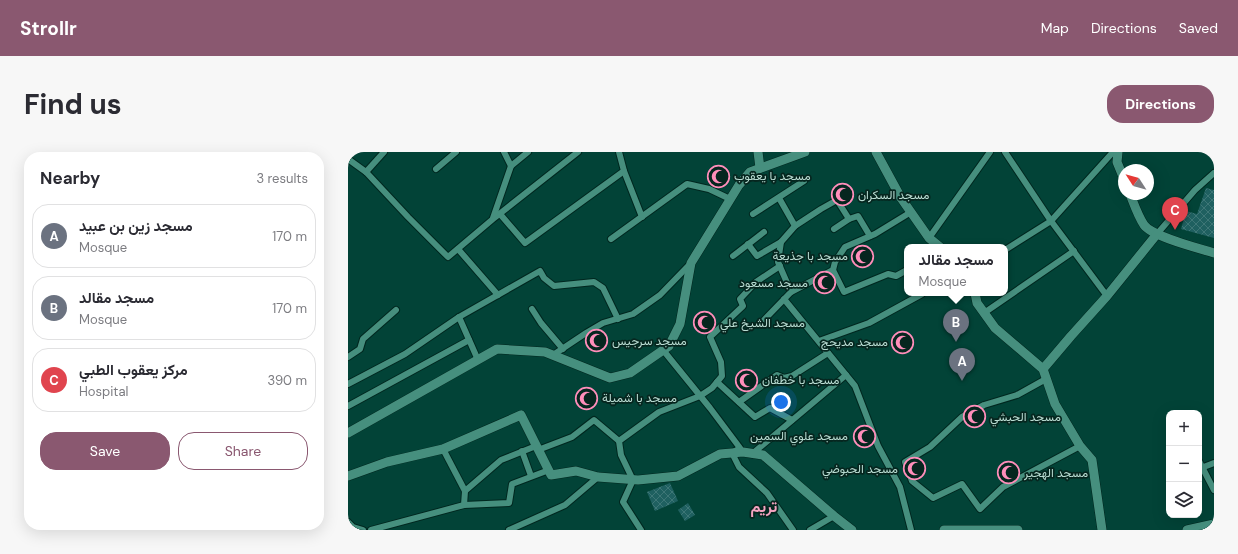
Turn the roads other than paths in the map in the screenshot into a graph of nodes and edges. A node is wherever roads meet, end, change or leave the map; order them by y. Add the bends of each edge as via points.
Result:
1 (384, 152) edge
2 (456, 152) edge
3 (504, 152) edge
4 (528, 152) edge
5 (578, 152) edge
6 (619, 152) edge
7 (758, 152) edge
8 (805, 152) edge
9 (876, 152) edge
10 (990, 152) edge
11 (1005, 152) edge
12 (1113, 152) edge
13 (1118, 152) edge
14 (348, 159) edge
15 (1118, 164) edge
16 (511, 166) junction
17 (760, 168) junction
18 (436, 170) dead end
19 (624, 170) junction
20 (366, 172) junction
21 (1214, 173) edge
22 (804, 181) dead end
23 (779, 198) junction
24 (730, 200) junction
25 (1132, 200) edge
26 (911, 212) junction
27 (500, 214) junction
28 (753, 214) dead end
29 (642, 217) junction
30 (493, 219) junction
31 (849, 219) junction
32 (1051, 221) junction
33 (795, 226) junction
34 (834, 229) dead end
35 (764, 232) dead end
36 (1157, 234) junction
37 (870, 236) junction
38 (929, 238) junction
39 (611, 240) dead end
40 (781, 242) junction
41 (748, 244) junction
42 (936, 244) edge
43 (1008, 248) edge
44 (458, 249) junction
45 (1074, 251) junction
46 (1214, 253) edge
47 (733, 256) dead end
48 (691, 263) junction
49 (780, 266) junction
50 (833, 270) junction
51 (904, 272) edge
52 (791, 292) junction
53 (498, 295) junction
54 (918, 296) edge
55 (976, 296) edge
56 (1107, 296) junction
57 (784, 299) junction
58 (532, 309) dead end
59 (396, 310) dead end
60 (984, 313) junction
61 (459, 316) junction
62 (618, 319) junction
63 (764, 320) dead end
64 (469, 340) junction
65 (819, 342) junction
66 (563, 349) junction
67 (663, 350) junction
68 (828, 353) junction
69 (553, 355) junction
70 (348, 357) edge
71 (478, 360) junction
72 (1043, 369) junction
73 (846, 375) junction
74 (1046, 379) junction
75 (717, 382) junction
76 (348, 384) edge
77 (700, 396) junction
78 (739, 402) junction
79 (348, 406) edge
80 (792, 420) junction
81 (348, 433) edge
82 (620, 441) junction
83 (1080, 446) junction
84 (537, 448) junction
85 (443, 449) junction
86 (522, 451) junction
87 (732, 453) junction
88 (752, 454) junction
89 (1214, 463) edge
90 (1202, 464) edge
91 (1202, 468) edge
92 (548, 470) junction
93 (348, 476) edge
94 (531, 476) junction
95 (598, 477) junction
96 (633, 480) junction
97 (1214, 490) edge
98 (465, 491) junction
99 (464, 505) junction
100 (834, 516) junction
101 (348, 522) edge
102 (1214, 524) edge
103 (363, 530) edge
104 (371, 530) edge
105 (509, 530) edge
106 (641, 530) edge
107 (793, 530) edge
108 (810, 530) edge
109 (852, 530) edge
110 (911, 530) edge
111 (944, 530) edge
112 (1018, 530) edge
113 (1102, 530) edge
114 (1187, 530) edge

1 - 20 street
2 - 18 street
3 - 16 street
4 - 16 street
5 - 27 street
6 - 19 street
7 - 17 main road
8 - 17 main road
9 - 26 main road
10 - 38 street
11 - 32 street
12 - 32 street
13 - 15 main road
14 - 20 street
16 - 30 street
17 - 24 main road via 750,172
19 - 27 street via 526,243
19 - 29 street
20 - 44 street via 448,257
21 - 36 street
22 - 23 street
23 - 28 street
23 - 33 street
24 - 29 street via 710,189 687,184
24 - 48 main road
25 - 36 main road via 1145,226
26 - 37 street
26 - 38 main road
27 - 30 street
29 - 39 street
30 - 44 street
31 - 33 street via 837,200
31 - 34 street
31 - 37 street via 858,216
32 - 43 street
32 - 45 street
33 - 40 street
35 - 41 street
36 - 46 main road
36 - 56 main road
37 - 50 street via 845,247
38 - 42 main road
40 - 41 street via 757,256
40 - 49 street via 778,262
41 - 47 street
44 - 53 street
45 - 56 street
45 - 60 street
48 - 62 street via 660,295 633,314
48 - 67 main road via 680,324 669,346
49 - 52 street
49 - 75 street via 756,282 740,299 743,306 710,337 721,362 722,376
50 - 51 street via 844,292 888,274 896,276
50 - 52 street
52 - 57 street
53 - 61 street
53 - 62 street via 540,271 554,286 594,282 603,288
54 - 65 street via 869,324
55 - 60 main road
56 - 72 main road
57 - 63 street
57 - 65 street
58 - 66 street
59 - 70 street via 363,339 360,349
60 - 72 main road via 995,328
61 - 64 street
61 - 76 street via 405,354
62 - 66 street via 603,323
64 - 71 street
64 - 79 street
65 - 68 street
66 - 69 street
67 - 69 main road via 630,373 610,378
67 - 77 street
68 - 73 street
68 - 78 street via 792,376 784,378 776,375
69 - 71 main road via 545,352 497,349
71 - 81 main road
72 - 74 main road
73 - 80 street
73 - 110 street via 855,386 878,446 900,487
74 - 83 main road via 1055,404
74 - 83 street via 1017,395 984,406 962,417 930,447 905,462 912,481 933,498 962,484 980,509 1003,487
75 - 77 street
75 - 78 street
77 - 82 street via 659,412
77 - 87 street via 740,448
78 - 80 street via 754,418 770,408
80 - 88 street
82 - 84 street via 594,420 572,437
82 - 96 street via 621,455
83 - 113 main road via 1092,460
84 - 85 main road via 521,415
84 - 86 street
84 - 92 main road
85 - 93 main road via 387,462
85 - 98 street
86 - 94 street
86 - 98 street via 501,460
87 - 88 main road
87 - 96 main road via 720,454 678,476
87 - 107 street via 739,468 767,493
88 - 100 main road via 763,455
89 - 90 street
91 - 97 street
92 - 94 street
92 - 95 main road via 551,475 576,471
94 - 99 street via 512,484 509,503
95 - 96 main road
95 - 105 street via 565,505
96 - 106 street via 623,502
98 - 99 street
99 - 104 street
100 - 108 street
100 - 109 main road
101 - 103 street via 353,527
102 - 114 main road
111 - 112 main road

